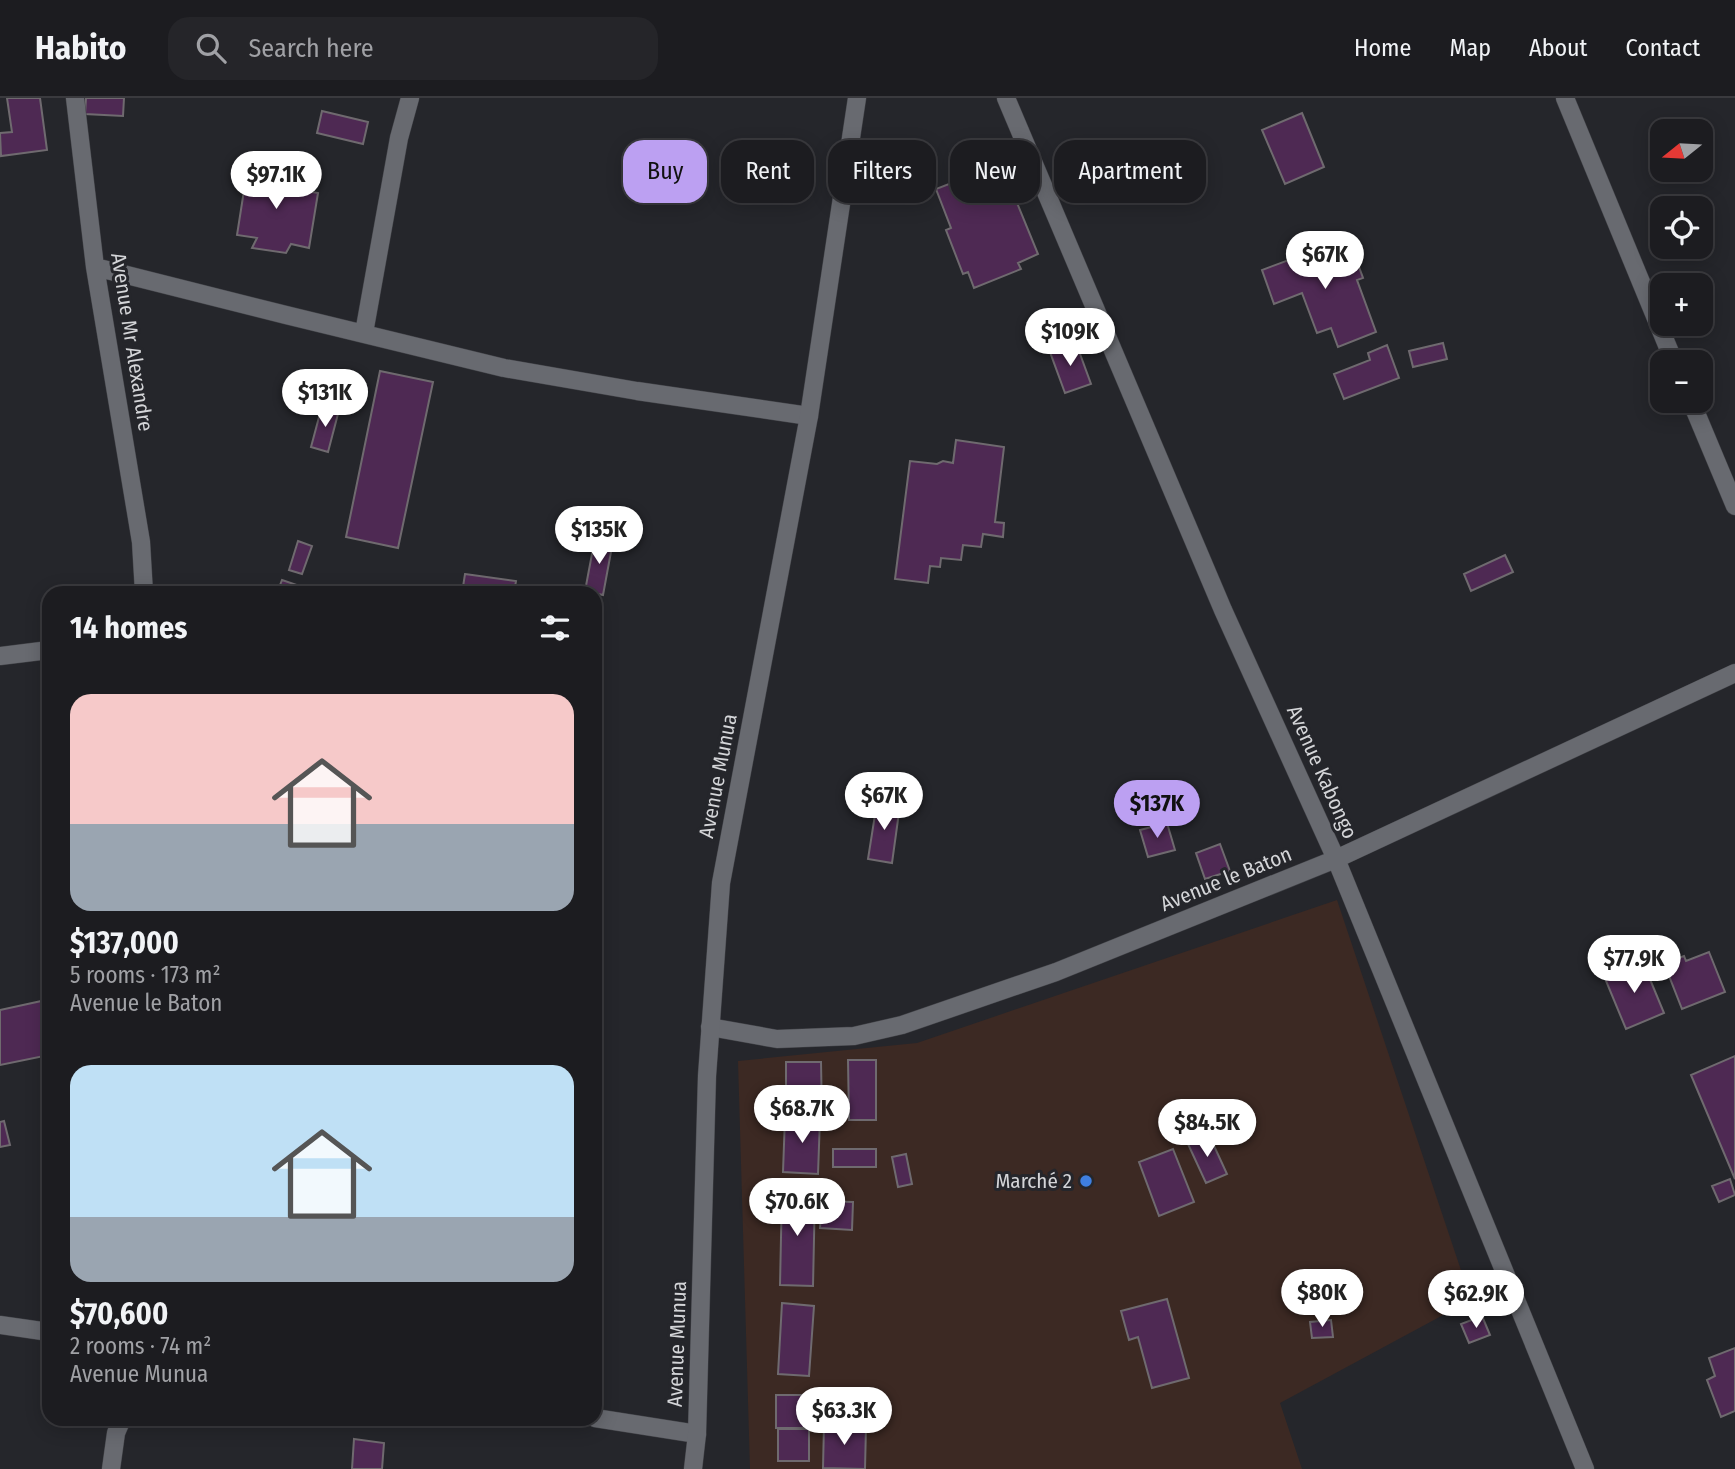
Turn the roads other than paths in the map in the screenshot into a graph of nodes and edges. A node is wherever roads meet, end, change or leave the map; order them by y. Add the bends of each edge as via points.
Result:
1 (75, 98) edge
2 (410, 98) edge
3 (857, 98) edge
4 (1006, 98) edge
5 (1566, 98) edge
6 (96, 267) junction
7 (364, 333) junction
8 (1669, 350) edge
9 (1696, 413) edge
10 (809, 416) junction
11 (1735, 506) edge
12 (144, 586) edge
13 (42, 651) edge
14 (0, 656) edge
15 (1735, 673) edge
16 (1336, 859) junction
17 (710, 1027) junction
18 (0, 1325) edge
19 (42, 1331) edge
20 (602, 1419) edge
21 (119, 1426) edge
22 (697, 1434) junction
23 (111, 1469) edge
24 (694, 1469) edge
25 (1585, 1469) edge

1 - 6 street, Avenue Mr Alexandre
2 - 7 street
3 - 10 street, Avenue Munua
4 - 16 street, Avenue Kabongo via 1223,610
5 - 8 street
6 - 7 street
6 - 12 street, Avenue Mr Alexandre via 141,542
7 - 10 street via 504,368
9 - 11 street
10 - 17 street, Avenue Munua via 721,883
13 - 14 street
15 - 16 street, Avenue le Baton
16 - 17 street, Avenue le Baton via 1056,972 902,1025 818,1039 777,1038
16 - 25 street, Avenue Kabongo
17 - 22 street, Avenue Munua
18 - 19 street
20 - 22 street
21 - 23 street
22 - 24 street, Avenue Munua

